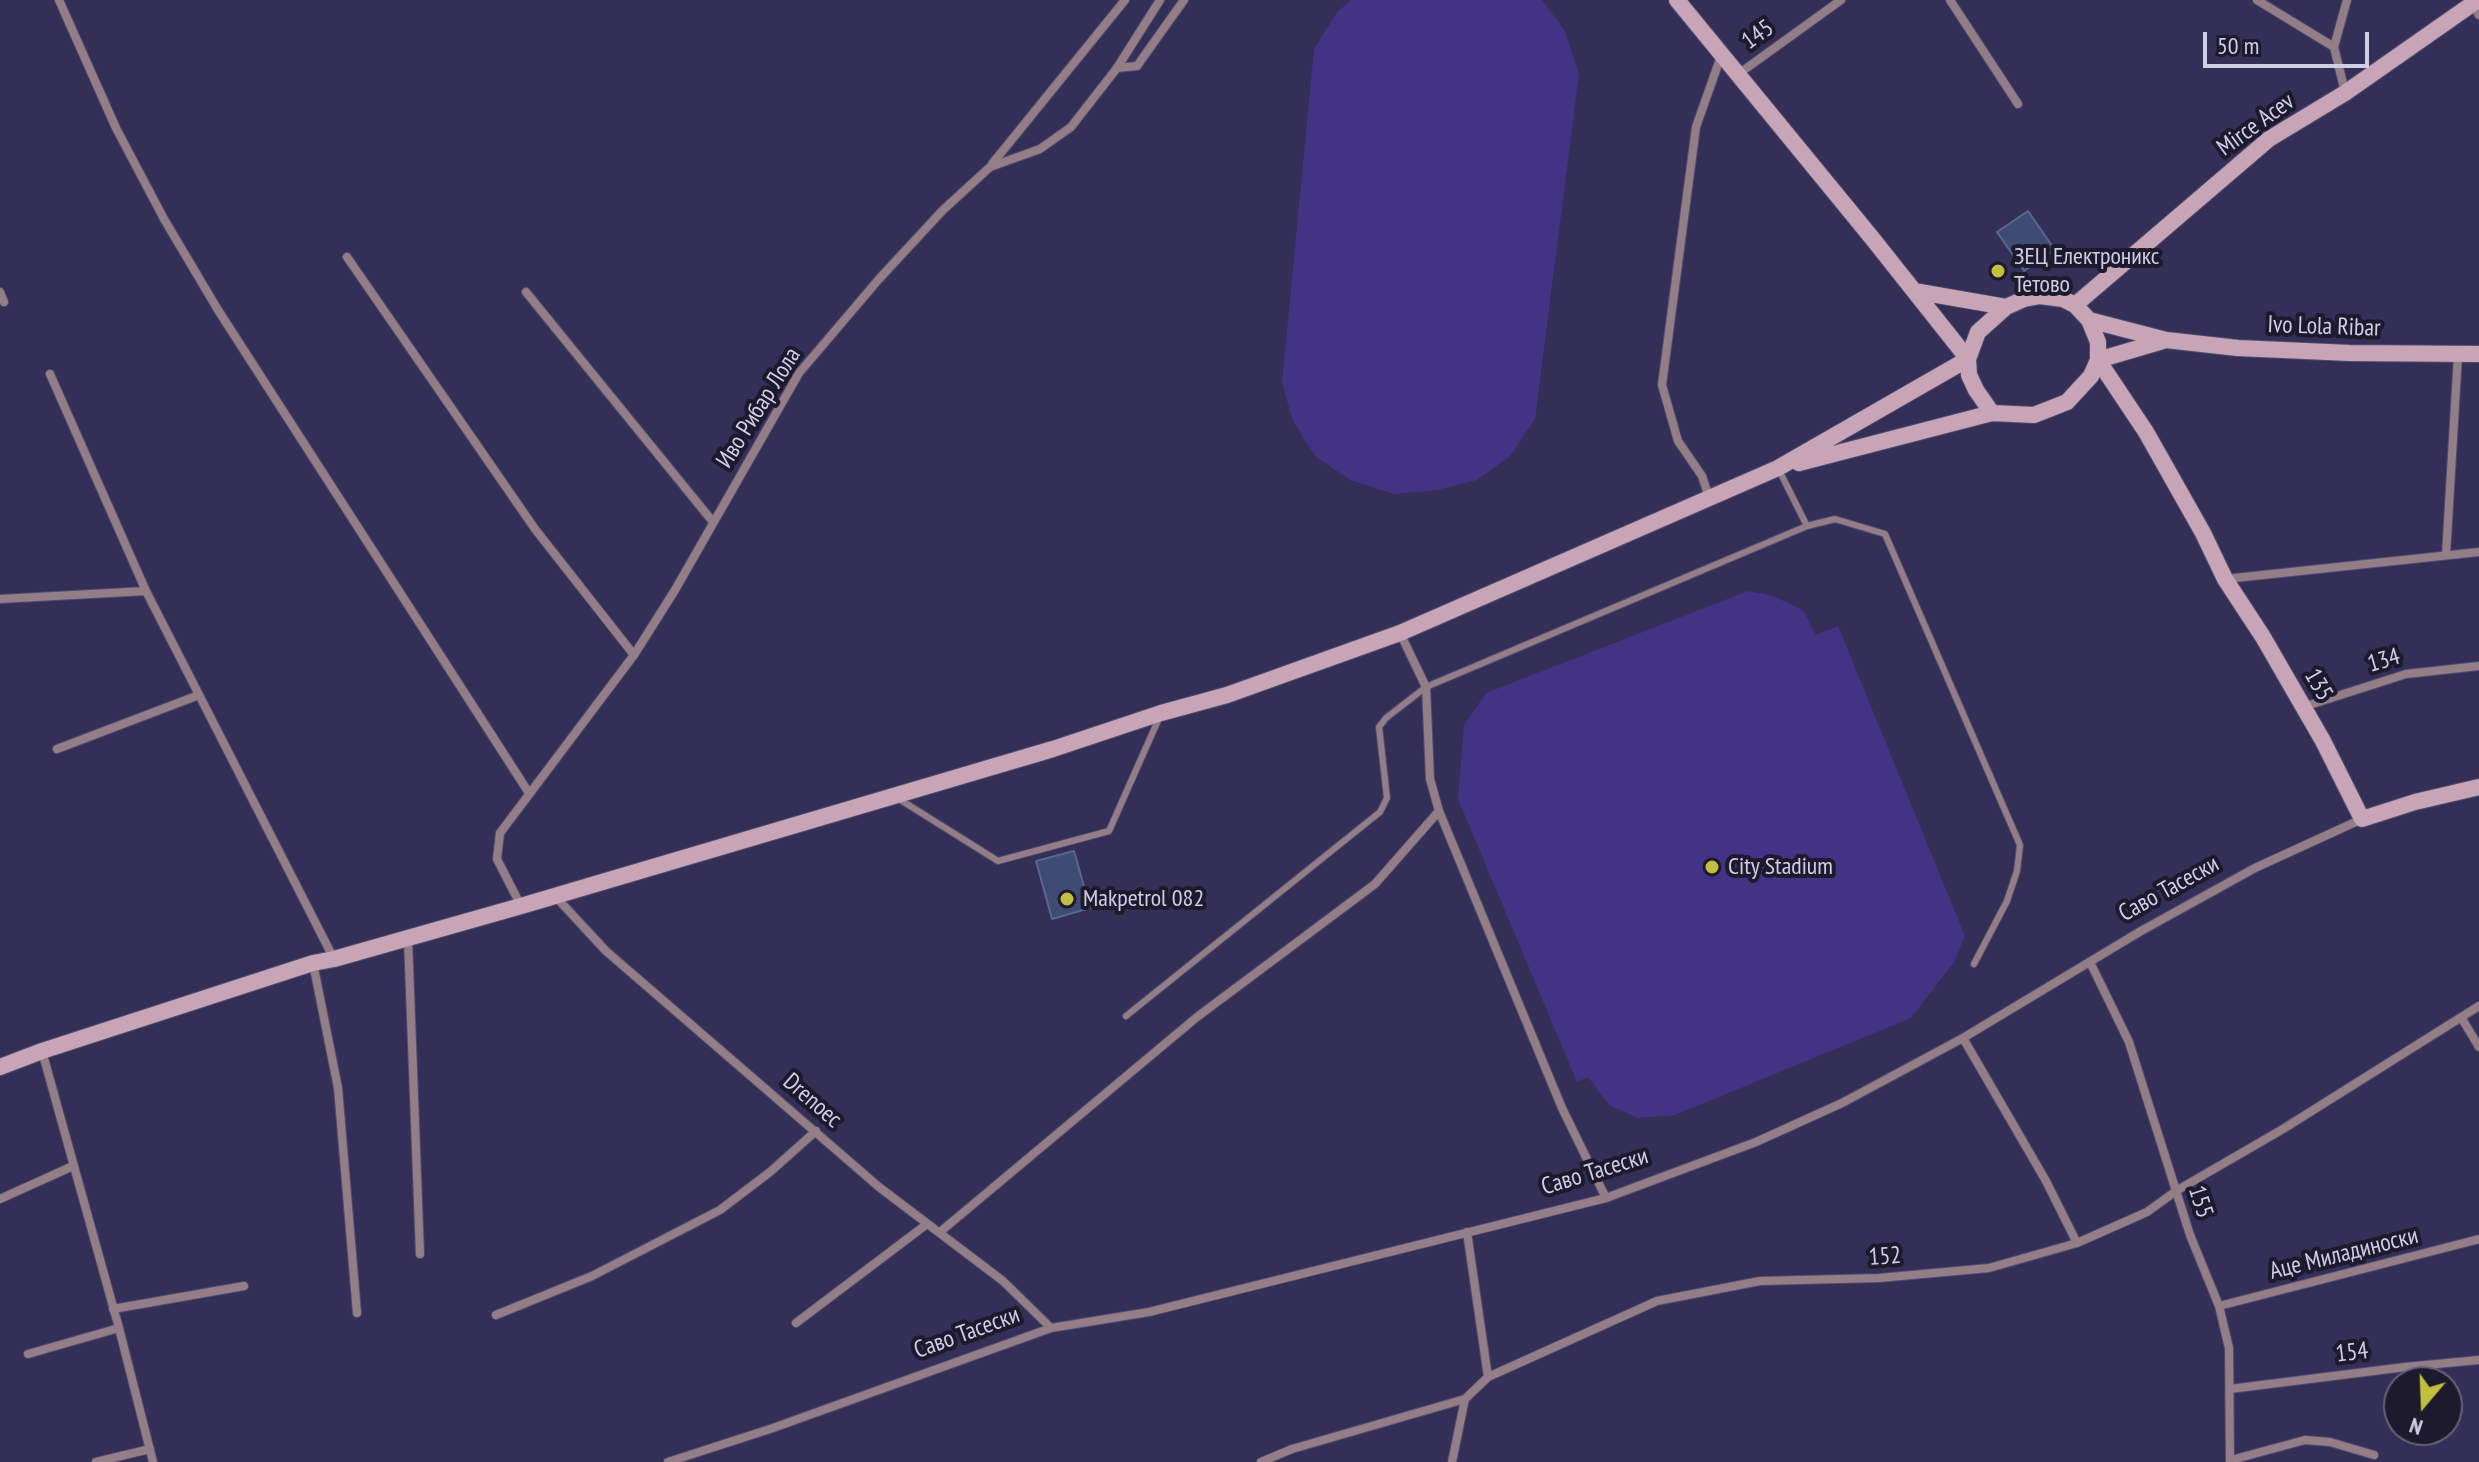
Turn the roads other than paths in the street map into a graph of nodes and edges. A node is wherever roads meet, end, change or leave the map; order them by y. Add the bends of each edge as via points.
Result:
1 (59, 0) edge
2 (1125, 0) edge
3 (1160, 0) edge
4 (1184, 0) edge
5 (1677, 0) edge
6 (1841, 0) edge
7 (1950, 0) edge
8 (2257, 0) edge
9 (2347, 0) edge
10 (2477, 6) edge
11 (2334, 47) junction
12 (1721, 56) junction
13 (1117, 68) junction
14 (1737, 75) junction
15 (2345, 93) junction
16 (2018, 104) dead end
17 (990, 167) junction
18 (347, 257) dead end
19 (1914, 291) junction
20 (0, 292) edge
21 (526, 292) dead end
22 (4, 302) dead end
23 (2075, 305) junction
24 (2006, 307) junction
25 (2089, 320) junction
26 (2166, 340) junction
27 (2479, 354) edge
28 (2458, 355) junction
29 (1968, 359) junction
30 (2098, 360) junction
31 (50, 374) dead end
32 (1992, 413) junction
33 (1778, 468) junction
34 (1709, 498) junction
35 (713, 522) junction
36 (1807, 526) junction
37 (2479, 552) edge
38 (2446, 555) junction
39 (2225, 579) junction
40 (146, 591) junction
41 (0, 599) edge
42 (1400, 633) junction
43 (634, 655) junction
44 (2479, 666) edge
45 (1426, 687) junction
46 (199, 695) junction
47 (2302, 707) junction
48 (1161, 713) junction
49 (57, 749) dead end
50 (2479, 787) edge
51 (529, 793) junction
52 (893, 795) junction
53 (1439, 811) junction
54 (2362, 819) junction
55 (554, 895) junction
56 (521, 906) junction
57 (408, 938) junction
58 (334, 959) junction
59 (2090, 962) junction
60 (313, 963) junction
61 (1974, 964) dead end
62 (2479, 1006) edge
63 (1126, 1016) dead end
64 (2461, 1017) junction
65 (1963, 1038) junction
66 (2479, 1047) edge
67 (42, 1051) junction
68 (0, 1067) edge
69 (816, 1131) junction
70 (73, 1166) junction
71 (2176, 1191) junction
72 (1606, 1198) junction
73 (0, 1199) edge
74 (927, 1224) junction
75 (940, 1232) junction
76 (1467, 1232) junction
77 (2479, 1239) edge
78 (2077, 1243) junction
79 (420, 1254) dead end
80 (244, 1286) dead end
81 (2219, 1306) junction
82 (113, 1309) junction
83 (357, 1313) dead end
84 (496, 1315) dead end
85 (796, 1323) dead end
86 (119, 1328) junction
87 (1051, 1328) junction
88 (28, 1354) dead end
89 (2479, 1360) edge
90 (1488, 1377) junction
91 (2230, 1389) junction
92 (1465, 1399) junction
93 (150, 1449) junction
94 (2374, 1455) dead end
95 (2231, 1461) edge
96 (96, 1462) edge
97 (153, 1462) edge
98 (668, 1462) edge
99 (1261, 1462) edge
100 (1452, 1462) edge

1 - 51 street via 164,219
2 - 17 street
3 - 13 street, Иво Рибар Лола
4 - 13 street via 1137,66
5 - 12 main road
6 - 14 street, 145
7 - 16 street
8 - 11 street
9 - 11 street
10 - 15 main road, Mirce Acev
11 - 15 street
12 - 14 main road
12 - 34 street via 1696,127 1662,385 1678,441 1702,476
13 - 17 street, Иво Рибар Лола via 1071,127 1040,149
14 - 19 main road
15 - 23 main road, Mirce Acev via 2269,139
17 - 35 street, Иво Рибар Лола via 943,210 799,373
18 - 43 street via 535,529
19 - 24 main road
19 - 29 main road
20 - 22 street
21 - 35 street
23 - 24 main road via 2040,296
23 - 25 main road
24 - 29 main road via 1978,332
25 - 26 main road
25 - 30 main road
26 - 28 main road, Ivo Lola Ribar
26 - 30 main road
27 - 28 main road, Ivo Lola Ribar
28 - 38 street
29 - 32 main road via 1969,375
29 - 33 main road
30 - 32 main road via 2067,402 2034,415
30 - 39 main road, 135 via 2146,432
31 - 40 street
32 - 33 main road
33 - 34 main road
33 - 36 lane
34 - 42 main road
35 - 43 street, Иво Рибар Лола
36 - 45 lane
36 - 61 lane via 1835,519 1885,534 2020,845 2007,901
37 - 38 street
38 - 39 street
39 - 47 main road, 135
40 - 41 street
40 - 46 street
42 - 45 street
42 - 48 main road
43 - 51 street, Иво Рибар Лола
44 - 47 street, 134 via 2406,674
45 - 53 street via 1430,779
45 - 63 lane via 1379,727 1387,798 1380,812
46 - 49 street
46 - 58 street
47 - 54 main road, 135
48 - 52 main road
48 - 52 lane via 1109,831 998,861
50 - 54 main road, Саво Тасески
51 - 56 street, Иво Рибар Лола via 500,833 497,859
52 - 55 main road
53 - 72 street via 1562,1108
53 - 75 street via 1375,884 1197,1017
54 - 59 street, Саво Тасески via 2255,868
55 - 56 main road
55 - 69 street, Drenoec via 606,951
56 - 57 main road
57 - 58 main road
57 - 79 street
58 - 60 main road
59 - 65 street, Саво Тасески
59 - 71 street, 155 via 2129,1042
60 - 67 main road
60 - 83 street via 338,1088
62 - 64 street, 152
64 - 66 street
64 - 71 street, 152
65 - 72 street, Саво Тасески via 1785,1129
65 - 78 street
67 - 68 main road
67 - 70 street
69 - 74 street, Drenoec
69 - 84 street via 720,1210 592,1276
70 - 73 street
70 - 82 street
71 - 78 street, 152 via 2147,1212
71 - 81 street, 155
72 - 76 street, Саво Тасески
74 - 75 street, Drenoec
74 - 85 street
75 - 87 street, Drenoec via 1003,1281
76 - 87 street, Саво Тасески via 1149,1312
76 - 90 street
77 - 81 street, Аце Миладиноски
78 - 90 street, 152 via 1989,1268 1760,1281 1657,1301
80 - 82 street
81 - 91 street, 155 via 2229,1348
82 - 86 street
86 - 88 street
86 - 93 street
87 - 98 street, Саво Тасески
89 - 91 street, 154
90 - 92 street, 152
91 - 95 street, 155
92 - 99 street, 152
92 - 100 street
93 - 96 street
93 - 97 street
94 - 95 street via 2305,1440

